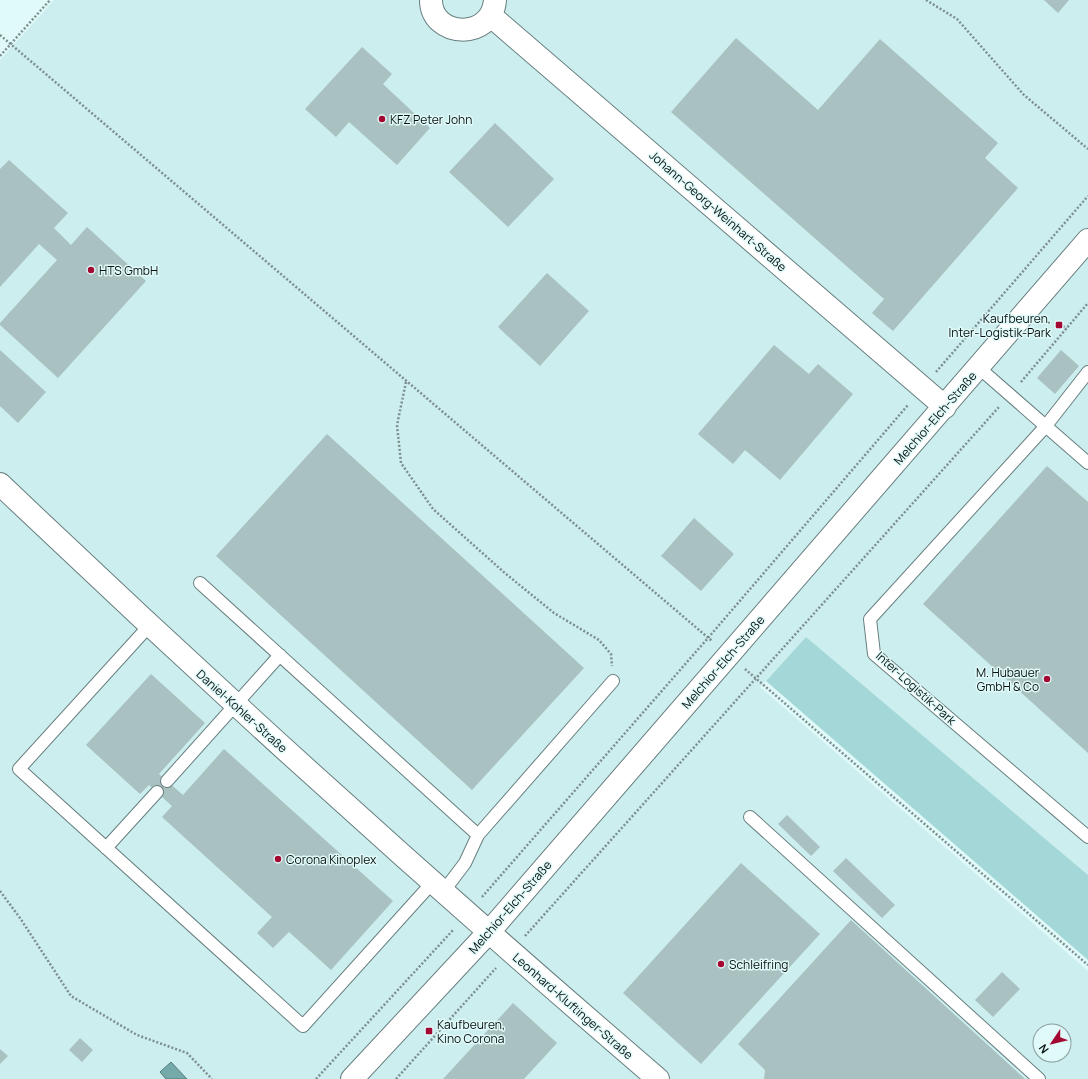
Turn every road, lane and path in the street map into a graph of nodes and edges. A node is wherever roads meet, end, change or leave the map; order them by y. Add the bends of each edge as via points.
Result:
1 (50, 0) edge
2 (431, 0) edge
3 (926, 0) edge
4 (493, 8) edge
5 (0, 35) edge
6 (11, 44) junction
7 (0, 56) edge
8 (1088, 148) edge
9 (1088, 196) edge
10 (1088, 240) edge
11 (1088, 303) edge
12 (1060, 325) dead end
13 (1067, 328) junction
14 (978, 367) junction
15 (1088, 372) edge
16 (406, 382) junction
17 (923, 387) junction
18 (1010, 395) junction
19 (945, 406) junction
20 (1045, 427) junction
21 (1088, 463) edge
22 (0, 484) edge
23 (200, 583) dead end
24 (148, 626) junction
25 (708, 638) junction
26 (280, 655) junction
27 (729, 656) junction
28 (756, 679) junction
29 (613, 681) joint
30 (236, 704) junction
31 (167, 780) dead end
32 (157, 792) dead end
33 (750, 817) dead end
34 (478, 835) junction
35 (1088, 837) edge
36 (106, 848) junction
37 (438, 887) junction
38 (0, 891) edge
39 (467, 914) junction
40 (488, 933) junction
41 (511, 952) junction
42 (1088, 966) edge
43 (429, 1031) dead end
44 (436, 1035) junction
45 (212, 1079) edge
46 (316, 1079) edge
47 (352, 1079) edge
48 (396, 1079) edge
49 (658, 1079) edge
50 (1039, 1079) edge

1 - 6 path
2 - 4 street, Johann-Georg-Weinhart-Straße via 435,14 442,23 462,31 483,24
3 - 8 path via 957,19 1024,95
4 - 17 street, Johann-Georg-Weinhart-Straße
5 - 6 path
6 - 7 path
6 - 16 path
9 - 17 path
10 - 14 street, Melchior-Elch-Straße
11 - 13 path
12 - 13 path
13 - 18 path
14 - 18 lane
14 - 19 street, Melchior-Elch-Straße
15 - 20 lane, Inter-Logistik-Park
16 - 25 path
16 - 29 path via 397,424 401,462 428,502 506,574 554,613 599,640 611,654
17 - 19 street, Johann-Georg-Weinhart-Straße
17 - 25 path
18 - 20 lane
18 - 28 path
19 - 27 street, Melchior-Elch-Straße
20 - 21 lane
20 - 35 lane, Inter-Logistik-Park via 870,619 874,654
22 - 24 street, Daniel-Kohler-Straße
23 - 26 lane
24 - 30 street, Daniel-Kohler-Straße
24 - 36 lane via 19,769
25 - 27 path
25 - 39 path
26 - 30 lane
26 - 34 lane
27 - 28 path
27 - 40 street, Melchior-Elch-Straße
28 - 41 path
28 - 42 path
29 - 34 lane
30 - 31 lane
30 - 37 street, Daniel-Kohler-Straße
32 - 36 lane
33 - 50 lane
34 - 37 lane via 465,863
36 - 37 lane via 303,1026
37 - 39 street, Daniel-Kohler-Straße
38 - 45 path via 71,996 137,1035 187,1053
39 - 40 street, Daniel-Kohler-Straße
39 - 46 path
40 - 41 street, Leonhard-Kluftinger-Straße
40 - 47 street, Melchior-Elch-Straße
41 - 44 path
41 - 49 street, Leonhard-Kluftinger-Straße
43 - 44 path
44 - 48 path

